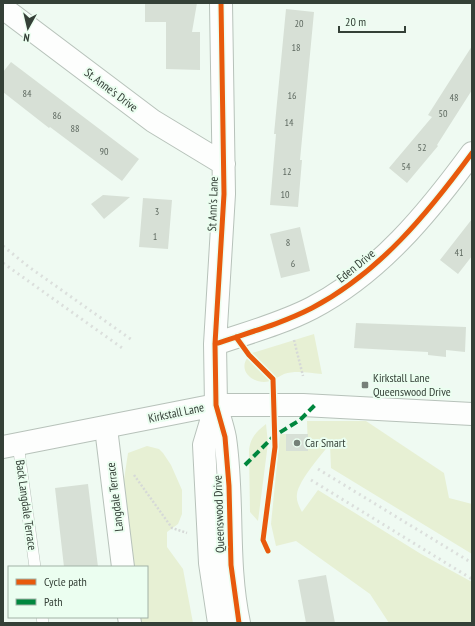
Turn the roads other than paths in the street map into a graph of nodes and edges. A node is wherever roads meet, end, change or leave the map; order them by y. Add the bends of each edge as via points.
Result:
1 (221, 3) edge
2 (3, 8) edge
3 (472, 153) edge
4 (224, 164) junction
5 (215, 344) junction
6 (216, 405) junction
7 (472, 414) edge
8 (106, 428) junction
9 (10, 445) edge
10 (35, 566) edge
11 (123, 566) edge
12 (219, 623) edge
13 (239, 623) edge

1 - 4 street, St Ann's Lane
2 - 4 street, St. Anne's Drive via 153,121
3 - 5 street, Eden Drive via 435,202 398,243 371,269 339,293 287,319
4 - 5 street, St Ann's Lane
5 - 6 street, St Ann's Lane
6 - 7 street, Kirkstall Lane via 303,405
6 - 8 street, Kirkstall Lane
6 - 12 street, Queenswood Drive via 204,445 211,570
6 - 13 street, Queenswood Drive via 225,437 231,566
8 - 9 street, Kirkstall Lane
8 - 11 street, Langdale Terrace
9 - 10 lane, Back Langdale Terrace

